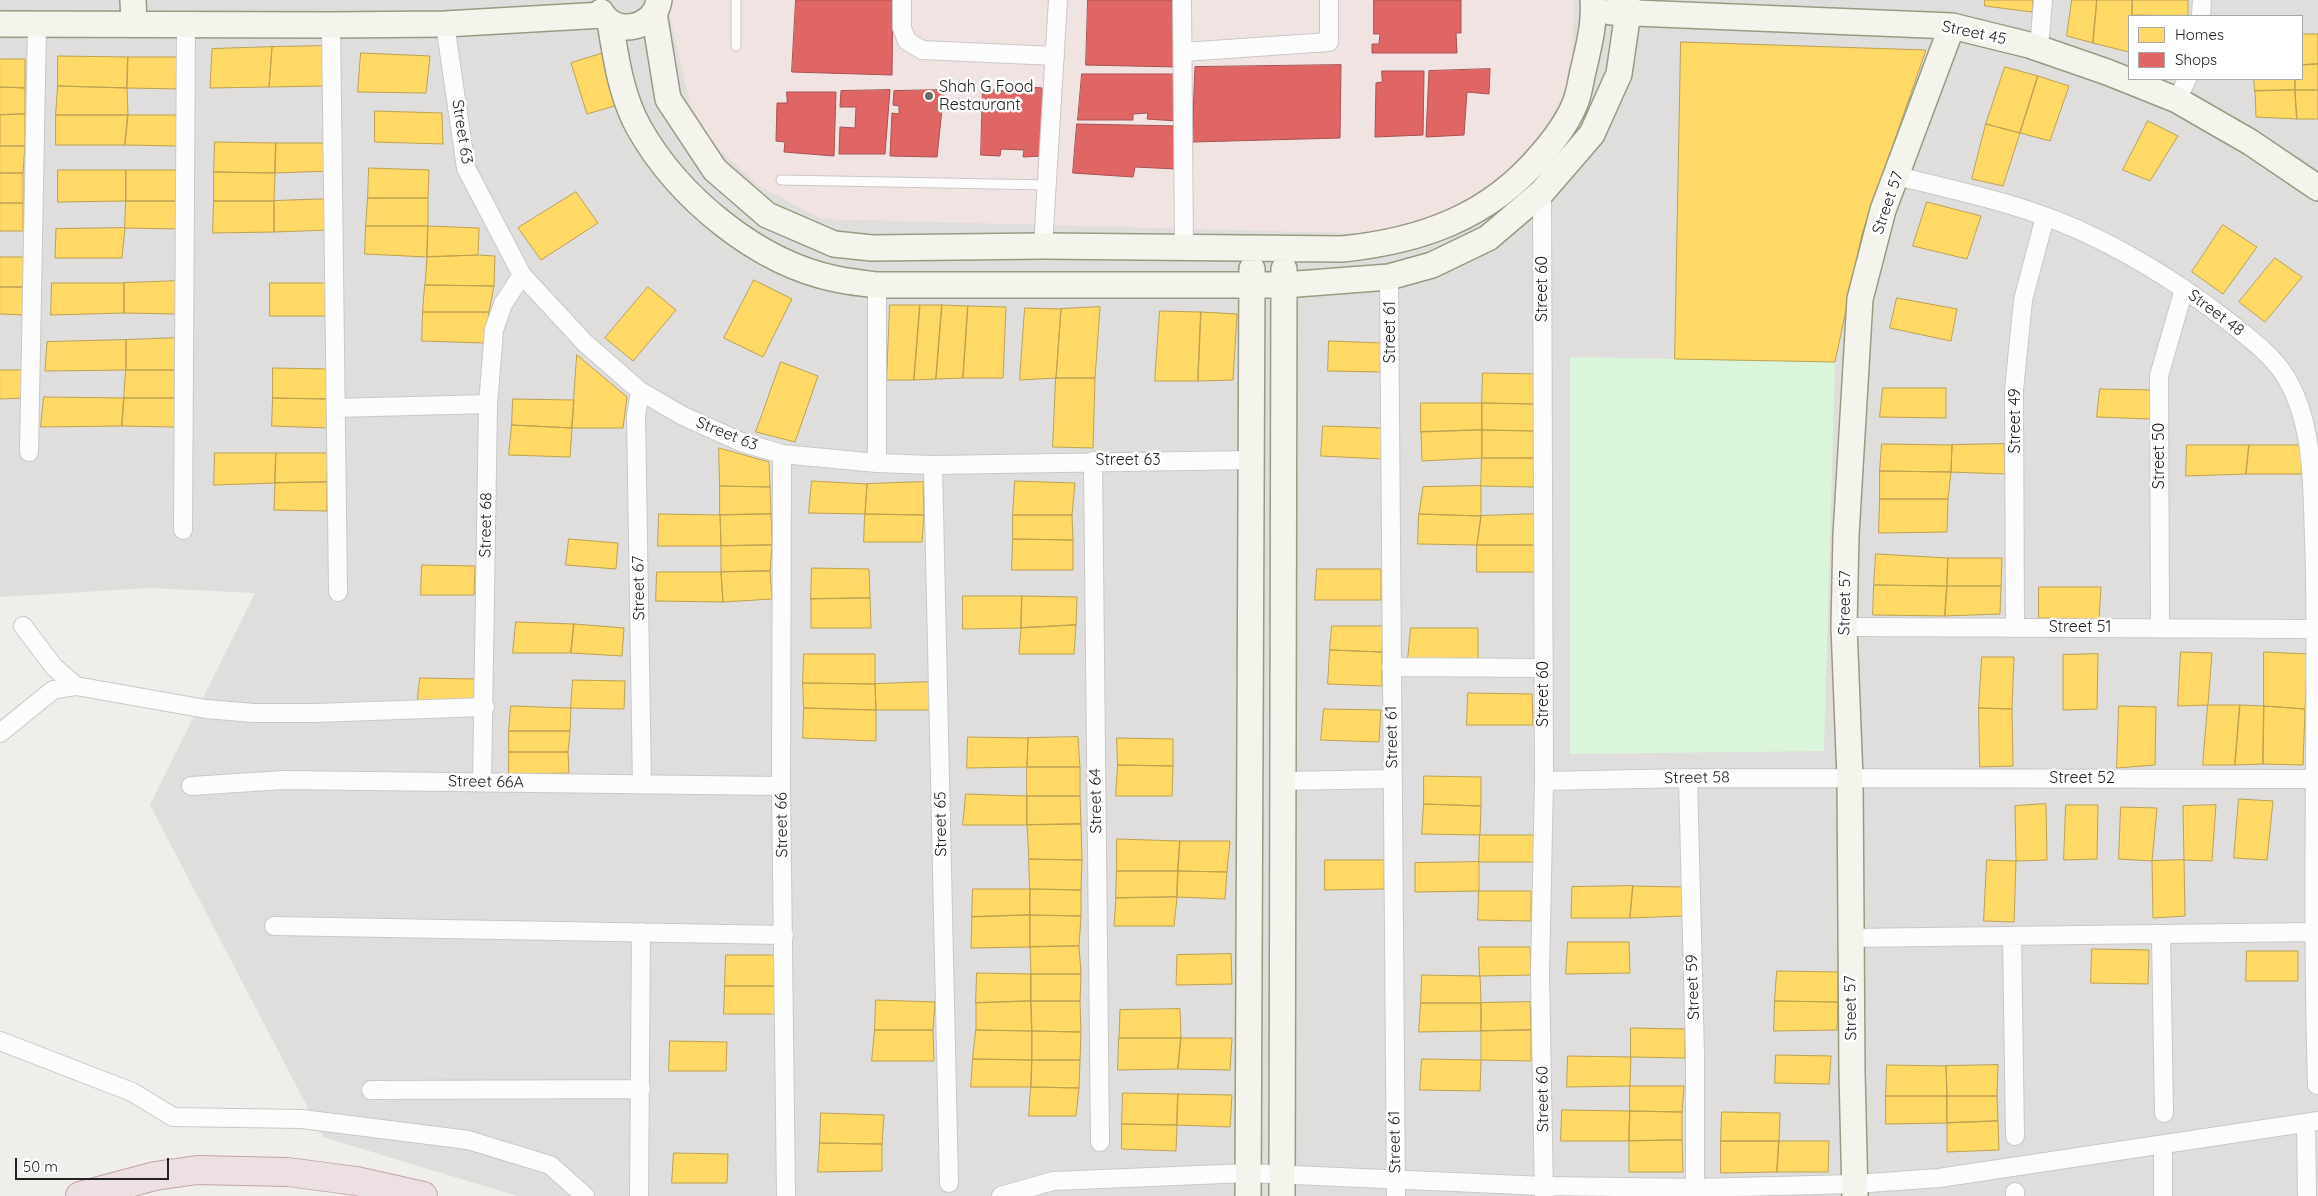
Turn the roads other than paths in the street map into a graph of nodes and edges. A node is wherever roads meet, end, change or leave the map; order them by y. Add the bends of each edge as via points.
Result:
1 (736, 0) edge
2 (902, 0) edge
3 (1058, 0) edge
4 (1182, 0) edge
5 (1329, 0) edge
6 (2043, 0) edge
7 (2202, 0) edge
8 (1593, 6) edge
9 (1628, 6) edge
10 (657, 7) edge
11 (134, 12) edge
12 (603, 12) edge
13 (2201, 15) edge
14 (0, 24) edge
15 (186, 24) junction
16 (445, 24) junction
17 (37, 25) junction
18 (331, 25) junction
19 (1952, 26) junction
20 (736, 46) dead end
21 (2039, 49) junction
22 (1183, 52) junction
23 (1055, 56) junction
24 (2128, 77) edge
25 (2142, 80) edge
26 (2182, 89) edge
27 (1896, 176) junction
28 (781, 180) dead end
29 (1048, 186) junction
30 (2318, 188) edge
31 (1542, 192) junction
32 (2045, 217) junction
33 (1043, 246) junction
34 (1184, 248) junction
35 (1252, 249) junction
36 (1284, 249) junction
37 (522, 274) junction
38 (1389, 277) junction
39 (1252, 284) junction
40 (1284, 284) junction
41 (877, 285) junction
42 (2184, 289) junction
43 (640, 391) junction
44 (488, 404) junction
45 (336, 408) junction
46 (29, 452) dead end
47 (782, 454) junction
48 (1093, 460) junction
49 (1252, 460) junction
50 (877, 463) junction
51 (933, 464) junction
52 (2315, 470) edge
53 (183, 530) dead end
54 (338, 592) dead end
55 (23, 626) dead end
56 (1844, 627) junction
57 (2015, 627) junction
58 (2160, 627) junction
59 (2318, 629) edge
60 (1391, 667) junction
61 (1543, 668) junction
62 (76, 686) junction
63 (485, 706) junction
64 (0, 733) edge
65 (1688, 778) junction
66 (1850, 778) junction
67 (1393, 779) junction
68 (2316, 779) edge
69 (1283, 781) junction
70 (1544, 781) junction
71 (482, 782) junction
72 (642, 785) junction
73 (191, 786) dead end
74 (781, 786) junction
75 (274, 926) dead end
76 (641, 932) junction
77 (2313, 932) junction
78 (784, 935) junction
79 (2161, 935) junction
80 (2012, 936) junction
81 (1850, 938) junction
82 (0, 1041) edge
83 (2317, 1085) dead end
84 (641, 1089) junction
85 (371, 1090) dead end
86 (2164, 1113) dead end
87 (2312, 1122) edge
88 (2014, 1136) dead end
89 (1100, 1142) dead end
90 (2163, 1145) junction
91 (949, 1183) dead end
92 (1248, 1185) edge
93 (1282, 1186) edge
94 (1396, 1188) edge
95 (1855, 1190) edge
96 (1544, 1191) edge
97 (1695, 1192) edge
98 (80, 1196) edge
99 (423, 1196) edge
100 (585, 1196) edge
101 (638, 1196) edge
102 (786, 1196) edge
103 (1001, 1196) edge
104 (2163, 1196) edge
105 (2308, 1196) edge

1 - 20 lane
2 - 23 street via 902,28 907,41 922,50
3 - 23 street
4 - 22 street
5 - 22 street via 1328,42
6 - 21 street
7 - 13 street
8 - 9 street, Street 45
8 - 36 street via 1589,46 1576,101 1555,139 1529,169 1487,205 1432,231 1380,246
9 - 19 street, Street 45
9 - 31 street via 1619,74 1592,134
10 - 12 street via 639,26 629,27
10 - 33 street via 668,99 715,170 767,215 834,244 872,248
11 - 15 street
11 - 17 street
12 - 16 street
12 - 41 street via 618,74 638,127 676,181 701,207 763,250 800,268 835,279
14 - 17 street
15 - 18 street
15 - 53 street
16 - 18 street
16 - 37 street, Street 63 via 466,168
17 - 46 street
18 - 45 street
19 - 21 street, Street 45
19 - 27 street, Street 57
21 - 24 street, Street 45
22 - 34 street
23 - 29 street
25 - 26 street, Street 45
26 - 30 street, Street 45 via 2250,142
27 - 32 street, Street 48 via 1968,193
27 - 56 street, Street 57 via 1883,210 1860,299
28 - 29 lane
29 - 33 street
31 - 38 street via 1488,238 1432,265
31 - 61 street, Street 60
32 - 42 street, Street 48 via 2094,237
32 - 57 street, Street 49 via 2023,300 2014,390
33 - 34 street
34 - 35 street
35 - 36 street
35 - 39 street
36 - 40 street
37 - 43 street, Street 63 via 585,343
37 - 44 street, Street 68 via 503,304 494,330
38 - 40 street
38 - 60 street, Street 61
39 - 40 street
39 - 41 street
39 - 49 street
40 - 69 street
41 - 50 street
42 - 52 street, Street 48 via 2258,345 2286,376 2299,404
42 - 58 street, Street 50 via 2159,376
43 - 47 street, Street 63 via 683,416 732,438
43 - 72 street, Street 67 via 636,416
44 - 45 street
44 - 63 street, Street 68
45 - 54 street
47 - 50 street, Street 63
47 - 74 street, Street 66
48 - 49 street, Street 63
48 - 51 street, Street 63
48 - 89 street, Street 64
49 - 92 street
50 - 51 street, Street 63
51 - 91 street, Street 65
52 - 59 street, Street 48
55 - 62 street via 54,667
56 - 57 street, Street 51
56 - 66 street, Street 57
57 - 58 street, Street 51
58 - 59 street, Street 51
59 - 68 street, Street 48
60 - 61 street
60 - 67 street, Street 61
61 - 70 street, Street 60
62 - 63 street via 206,709 254,713 314,714
62 - 64 street via 53,690
63 - 71 street, Street 68
65 - 66 street, Street 58
65 - 70 street, Street 58
65 - 97 street, Street 59
66 - 68 street, Street 52
66 - 81 street, Street 57
67 - 69 street
67 - 94 street, Street 61
68 - 77 street, Street 48
69 - 93 street
70 - 96 street, Street 60 via 1540,973
71 - 72 street, Street 66A
71 - 73 street, Street 66A via 284,780
72 - 74 street, Street 66A
74 - 78 street, Street 66
75 - 76 street
76 - 78 street
76 - 84 street
77 - 79 street
77 - 83 street, Street 48
78 - 102 street, Street 66
79 - 80 street
79 - 86 street
80 - 81 street
80 - 88 street
81 - 95 street, Street 57
82 - 100 street via 132,1092 173,1117 302,1119 468,1140 550,1165
84 - 85 street
84 - 101 street
87 - 90 street
87 - 105 street
90 - 95 street
90 - 104 street
92 - 93 street
92 - 103 street via 1054,1181
93 - 94 street
94 - 96 street
95 - 97 street
96 - 97 street
98 - 99 highway via 155,1176 197,1170 288,1172 356,1181

